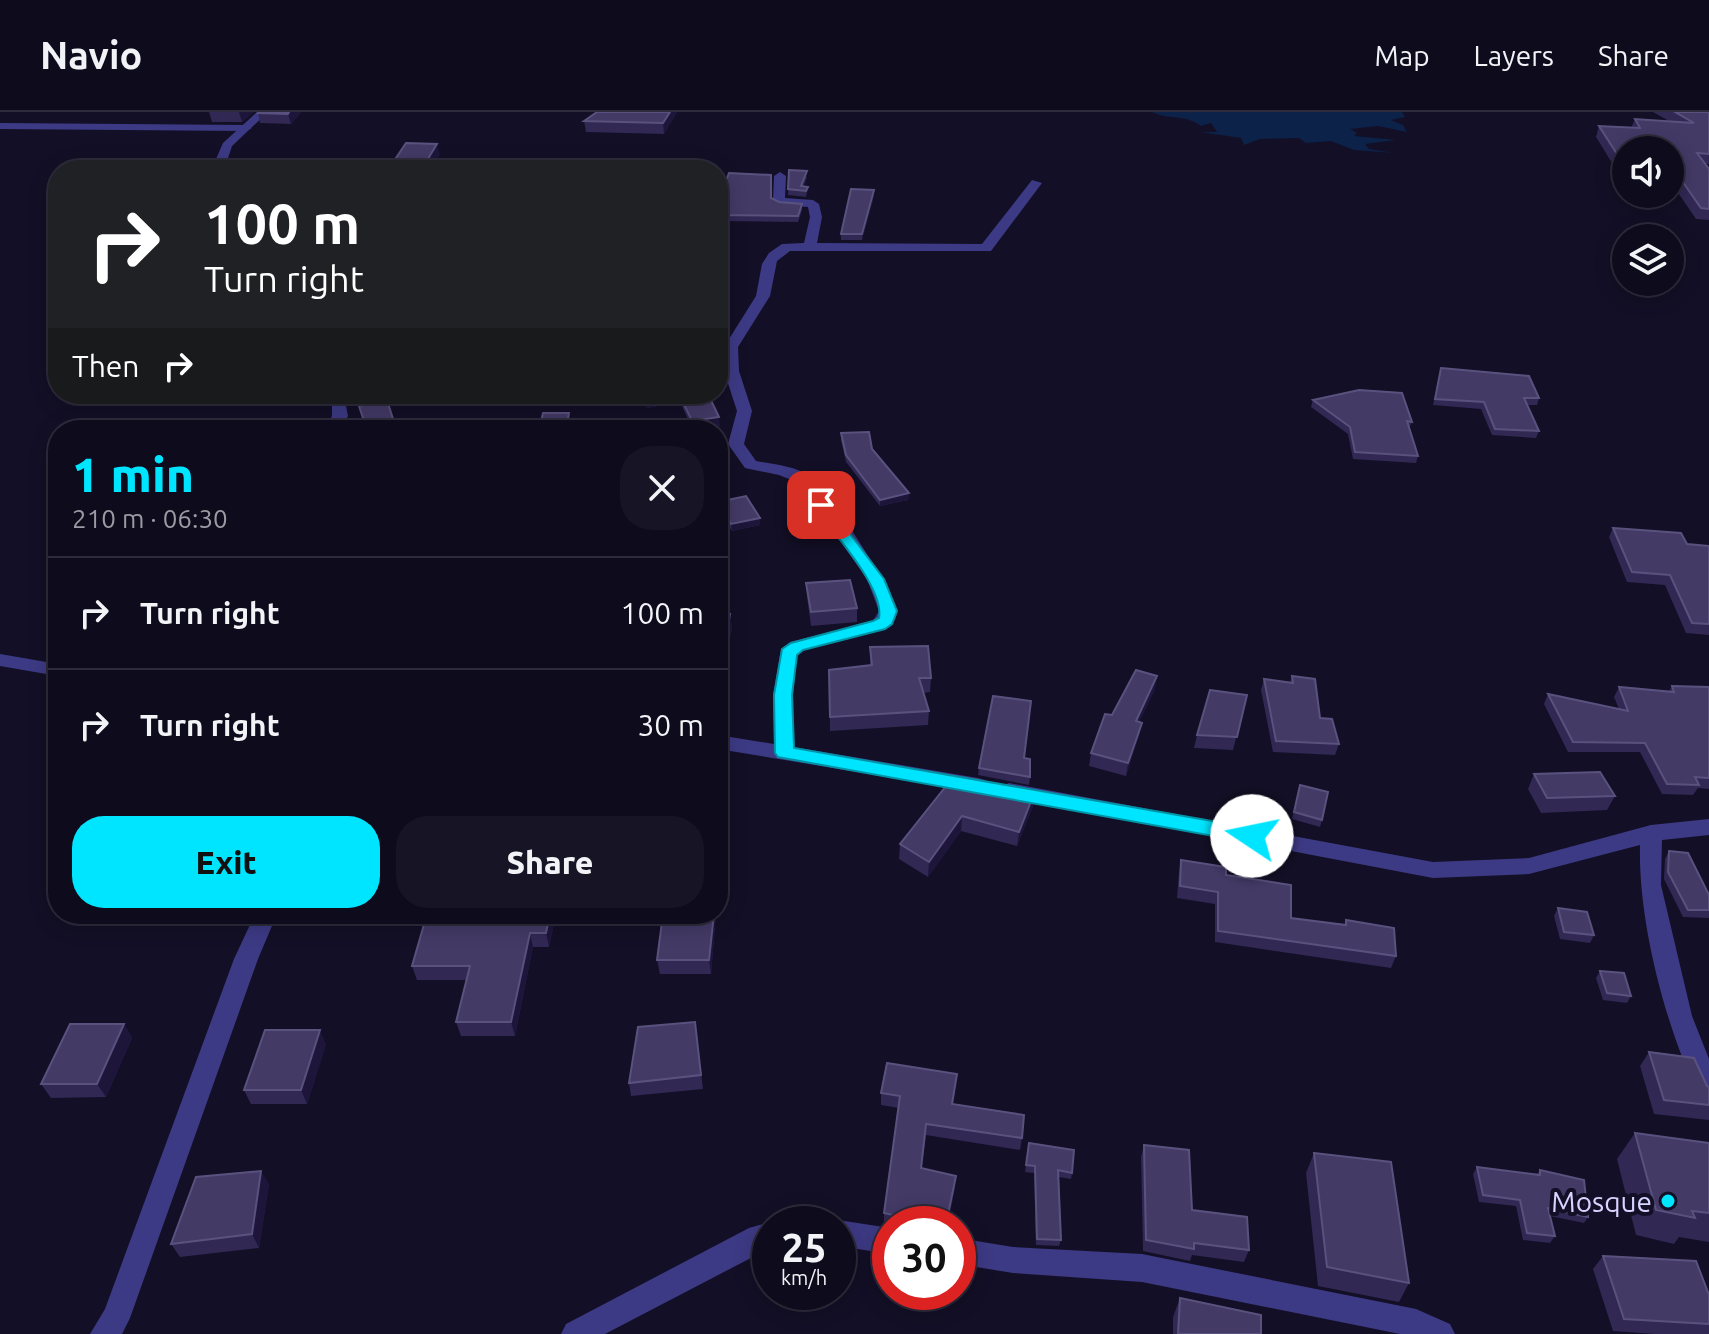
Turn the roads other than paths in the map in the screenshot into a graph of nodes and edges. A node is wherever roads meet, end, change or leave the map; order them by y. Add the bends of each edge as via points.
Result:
1 (263, 112) edge
2 (0, 126) edge
3 (246, 128) junction
4 (223, 160) edge
5 (780, 176) dead end
6 (1036, 183) dead end
7 (810, 247) junction
8 (0, 660) edge
9 (48, 668) edge
10 (728, 744) edge
11 (784, 753) junction
12 (1709, 827) edge
13 (1651, 833) junction
14 (262, 924) edge
15 (1708, 1088) edge
16 (752, 1241) edge
17 (976, 1254) edge
18 (105, 1334) edge
19 (576, 1334) edge
20 (1440, 1334) edge

1 - 3 street
2 - 3 street
3 - 4 street via 227,145
5 - 7 street via 779,201 813,204
6 - 7 street via 986,248
7 - 11 street via 775,253 767,265 766,288 731,348 731,370 745,409 736,444 751,465 805,480 876,579 888,611 879,625 797,646 788,653
8 - 9 street
10 - 11 street
11 - 13 street via 1433,870 1529,866
12 - 13 street
13 - 15 street via 1650,885 1680,1016
14 - 18 street via 116,1318
16 - 19 street
17 - 20 street via 1142,1268 1416,1323

